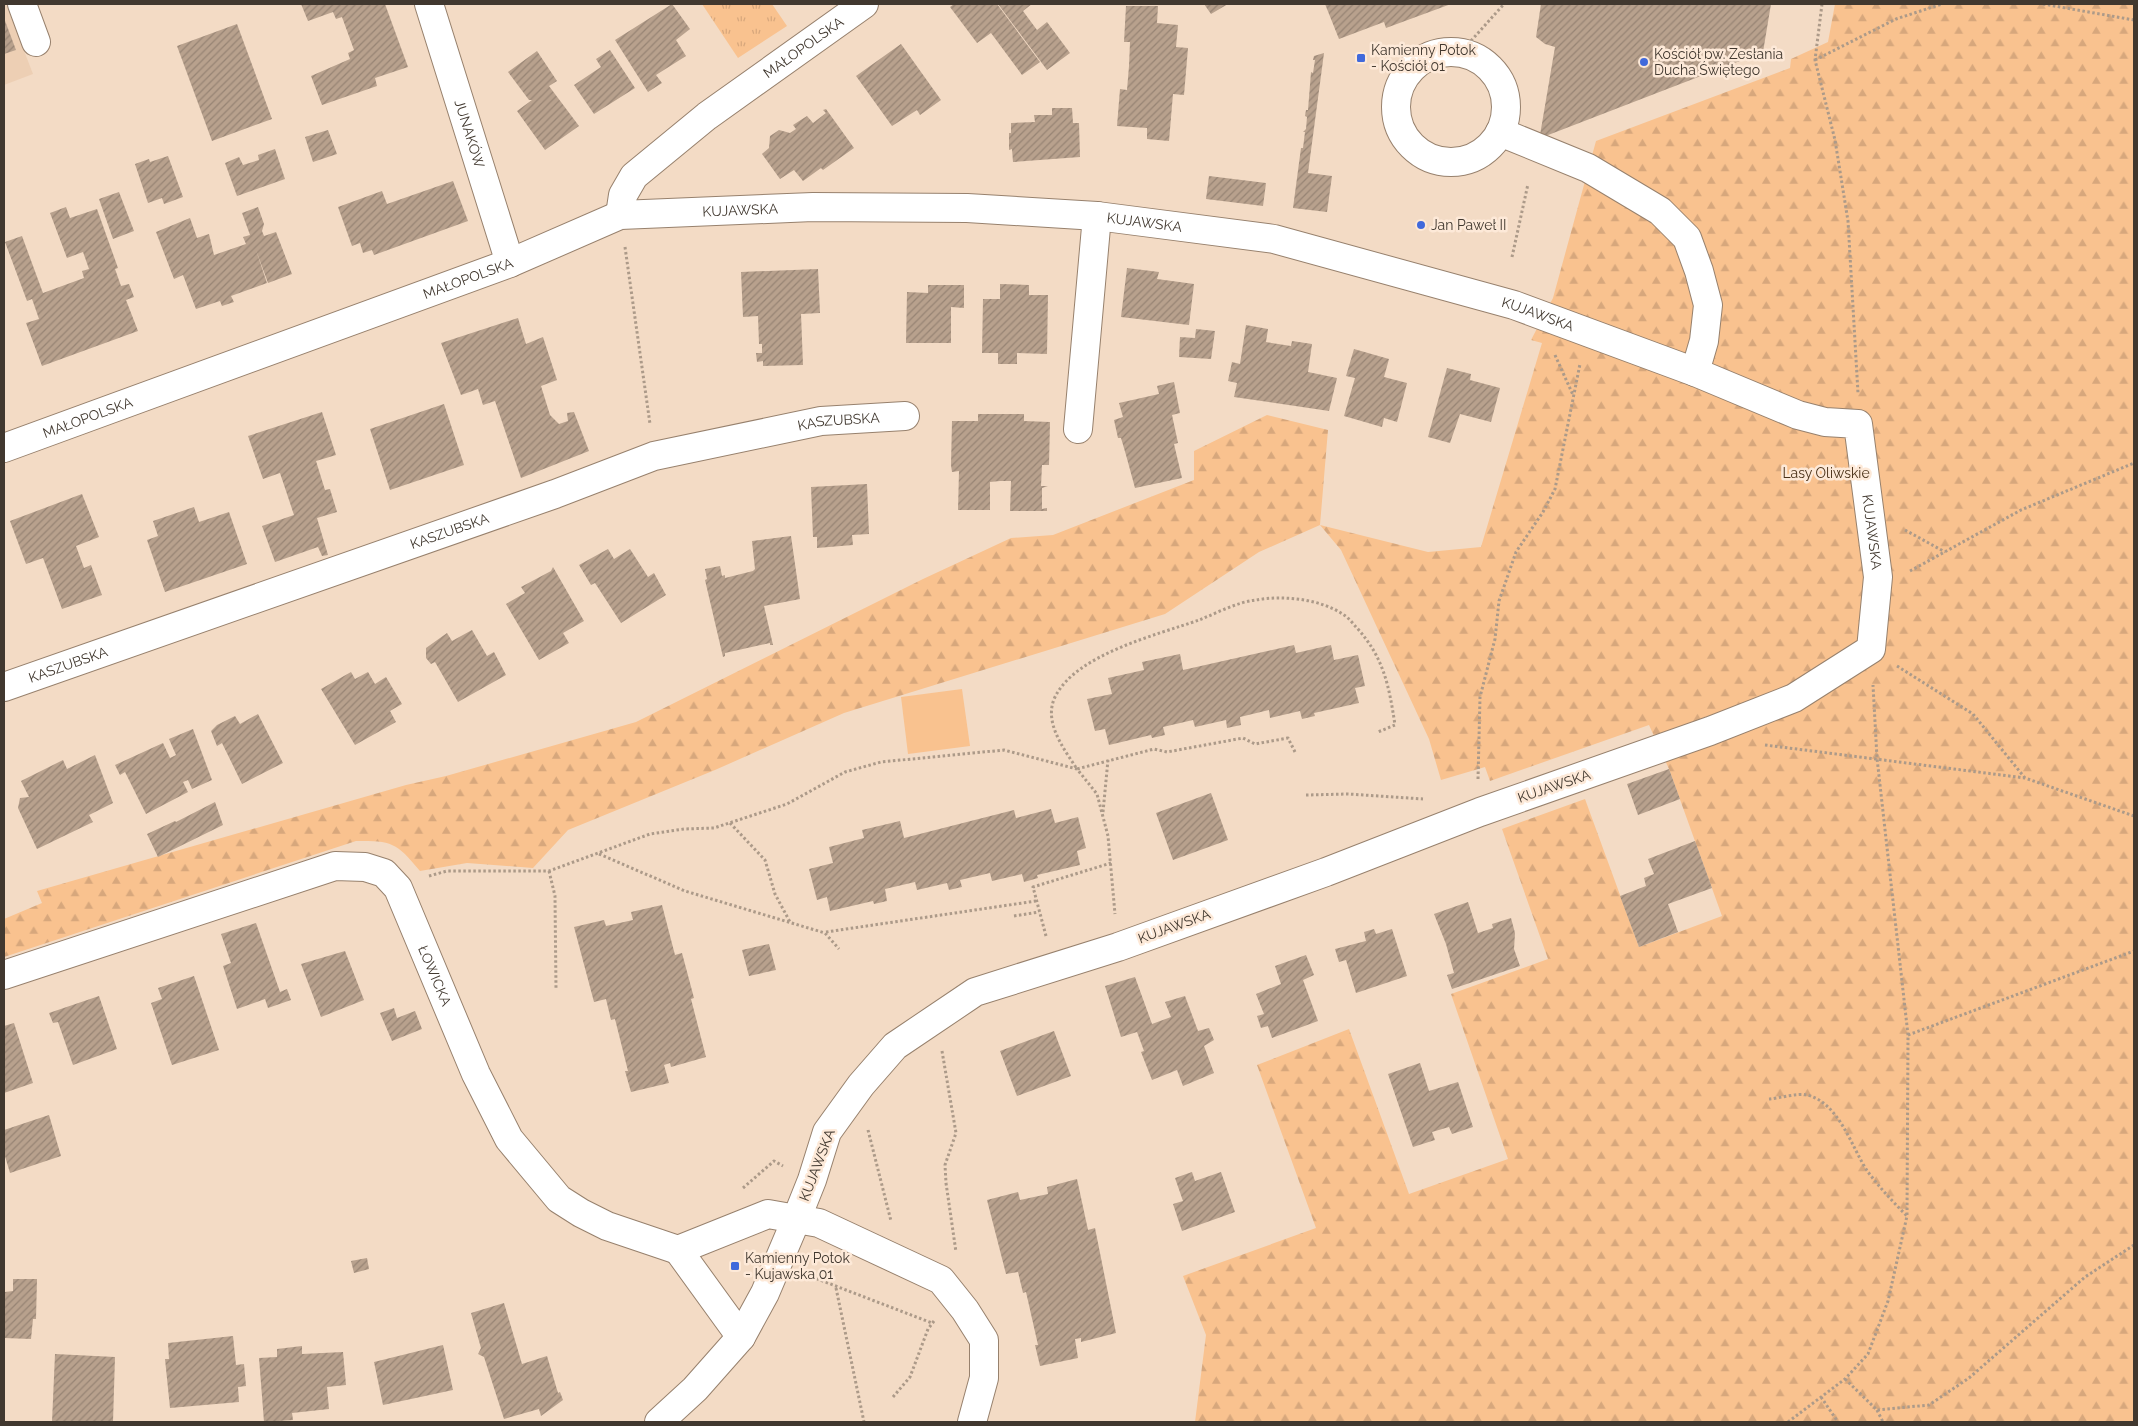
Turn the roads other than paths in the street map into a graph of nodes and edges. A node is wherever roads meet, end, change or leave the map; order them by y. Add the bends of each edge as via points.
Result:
1 (22, 4) edge
2 (429, 4) edge
3 (864, 4) edge
4 (36, 42) dead end
5 (1500, 132) junction
6 (620, 215) junction
7 (1097, 216) junction
8 (510, 263) junction
9 (1695, 372) junction
10 (905, 416) dead end
11 (1078, 428) dead end
12 (4, 448) edge
13 (4, 687) edge
14 (4, 975) edge
15 (796, 1220) junction
16 (678, 1250) junction
17 (741, 1337) junction
18 (659, 1422) edge
19 (972, 1422) edge

1 - 4 street
2 - 8 street, JUNAKÓW
3 - 6 street, MAŁOPOLSKA via 707,116 634,176 623,195
5 - 5 street via 1488,147 1473,157 1455,162 1436,160 1419,152 1397,122 1396,103 1400,85 1410,70 1425,58 1443,52 1461,52 1478,58 1491,68 1506,99
5 - 9 street via 1588,168 1660,211 1687,238 1708,305 1704,341
6 - 7 street, KUJAWSKA via 822,207 967,208
6 - 8 street, MAŁOPOLSKA
7 - 9 street, KUJAWSKA via 1274,240 1514,305
7 - 11 street
8 - 12 street, MAŁOPOLSKA
9 - 15 street, KUJAWSKA via 1798,415 1825,422 1858,424 1878,577 1871,650 1794,698 1695,736 1118,947 975,992 895,1046 861,1085 827,1132
10 - 13 street, KASZUBSKA via 822,421 654,456 555,494
14 - 16 street, ŁOWICKA via 335,866 365,867 384,873 398,888 476,1074 509,1139 559,1199 607,1226
15 - 16 street via 768,1214
15 - 17 street, KUJAWSKA via 765,1293
15 - 19 street, KUJAWSKA via 819,1223 941,1280 984,1340 984,1378
16 - 17 street
17 - 18 street, KUJAWSKA via 695,1389

